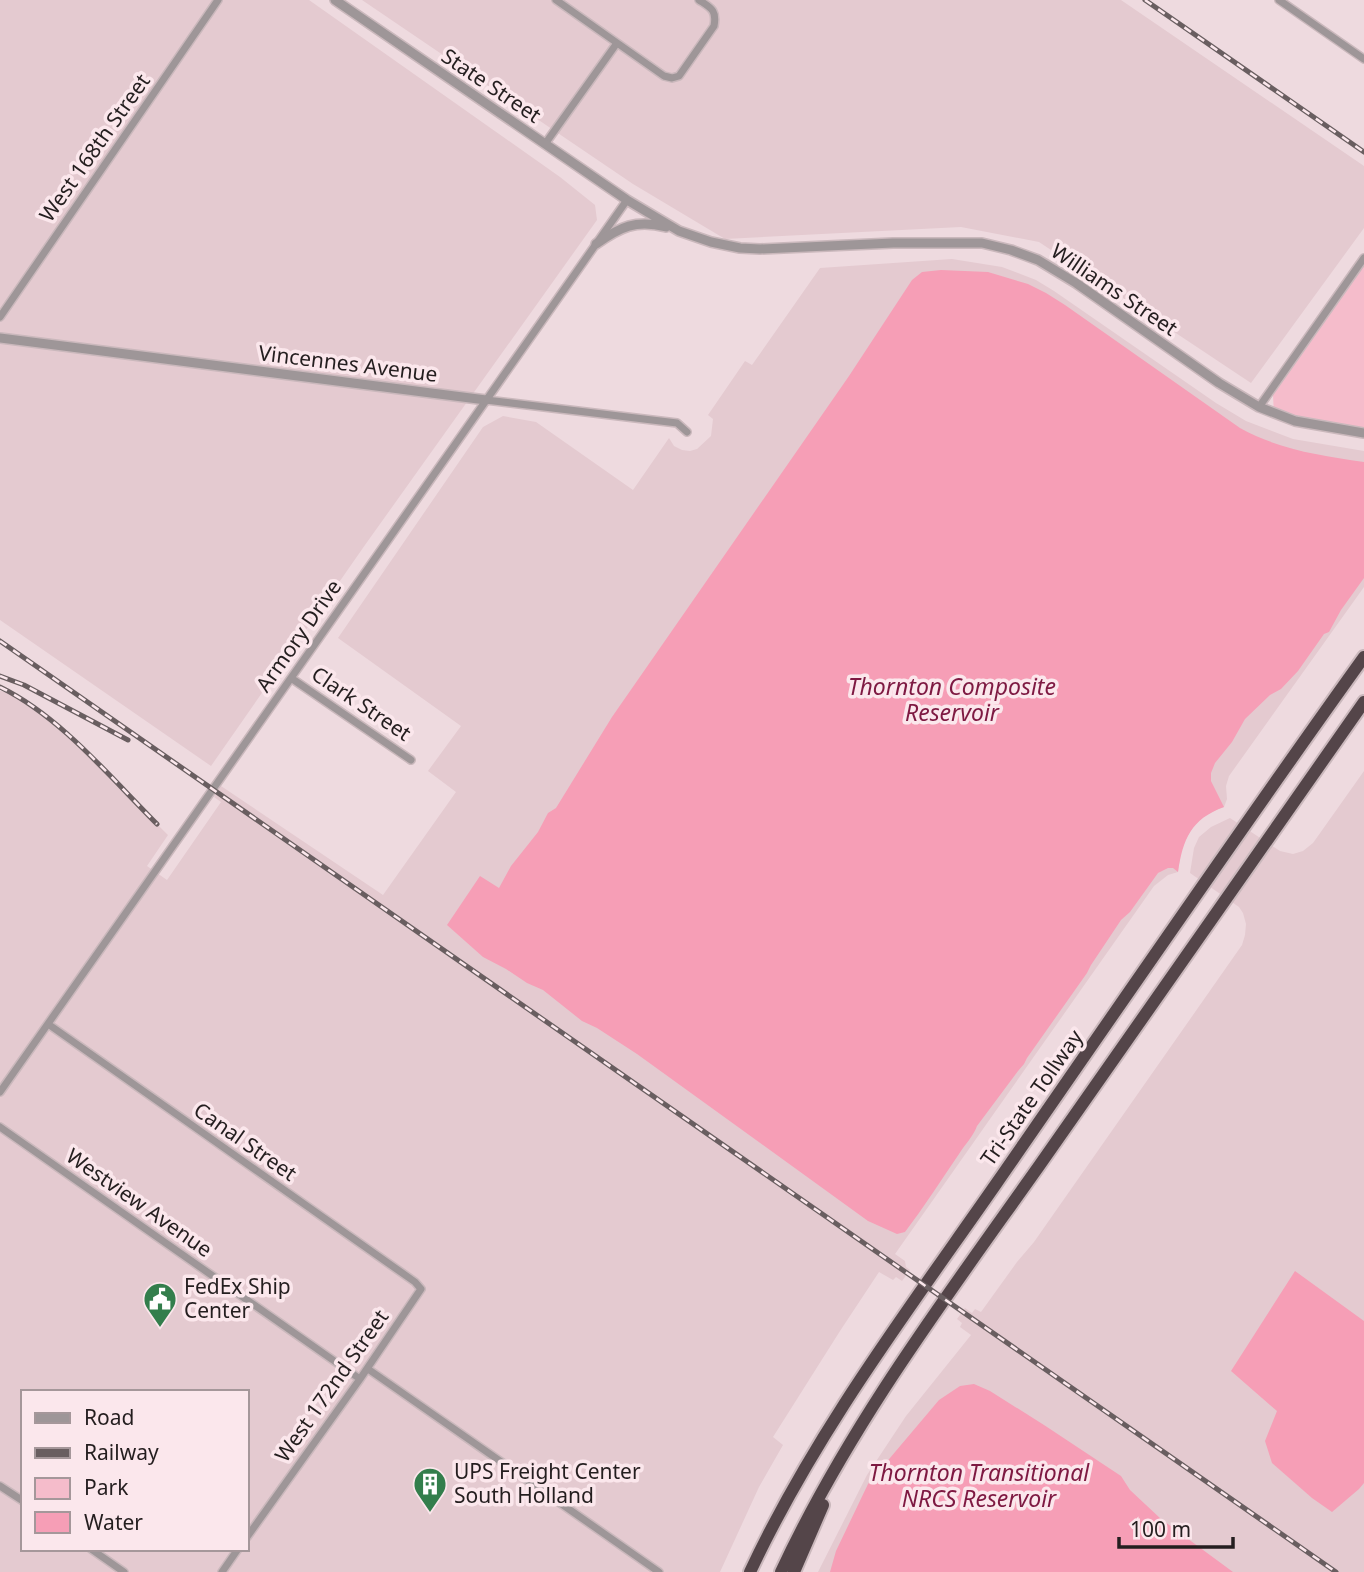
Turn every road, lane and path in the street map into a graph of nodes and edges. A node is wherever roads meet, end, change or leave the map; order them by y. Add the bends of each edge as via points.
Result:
1 (218, 0) edge
2 (335, 0) edge
3 (556, 0) edge
4 (699, 0) edge
5 (1279, 0) edge
6 (617, 43) junction
7 (1364, 59) edge
8 (545, 144) junction
9 (627, 200) junction
10 (679, 231) junction
11 (596, 244) junction
12 (1364, 258) edge
13 (0, 317) edge
14 (0, 338) edge
15 (486, 400) junction
16 (1259, 407) junction
17 (687, 432) dead end
18 (1364, 433) edge
19 (1364, 657) edge
20 (291, 678) junction
21 (1364, 702) edge
22 (411, 760) dead end
23 (48, 1024) junction
24 (0, 1092) edge
25 (0, 1127) edge
26 (421, 1289) joint
27 (368, 1368) junction
28 (360, 1379) junction
29 (852, 1439) junction
30 (0, 1486) edge
31 (21, 1501) edge
32 (248, 1536) edge
33 (95, 1551) edge
34 (237, 1551) edge
35 (124, 1572) edge
36 (222, 1572) edge
37 (659, 1572) edge
38 (750, 1572) edge
39 (781, 1572) edge
40 (794, 1572) edge

1 - 13 street, West 168th Street
2 - 8 street, State Street
3 - 6 street
4 - 6 street via 712,9 714,26 680,76 664,76
5 - 7 street
6 - 8 street
8 - 9 street, State Street
9 - 10 street, Williams Street
9 - 11 street, Armory Drive
10 - 11 street via 656,225 624,226
10 - 16 street, Williams Street via 740,248 982,243 1011,250 1076,283
11 - 15 street, Armory Drive
12 - 16 street
14 - 15 street, Vincennes Avenue
15 - 17 street, Vincennes Avenue via 677,423
15 - 20 street, Armory Drive
16 - 18 street, Williams Street via 1295,421
19 - 38 highway, Tri-State Tollway via 870,1366 791,1492
20 - 22 street, Clark Street
20 - 23 street, Armory Drive
21 - 29 highway
23 - 24 street, Armory Drive
23 - 26 street, Canal Street
25 - 28 street, Westview Avenue
26 - 27 street, West 172nd Street
27 - 28 street, West 172nd Street
27 - 37 street
28 - 32 street, West 172nd Street
29 - 39 highway
29 - 40 highway
30 - 31 street
33 - 35 street
34 - 36 street

